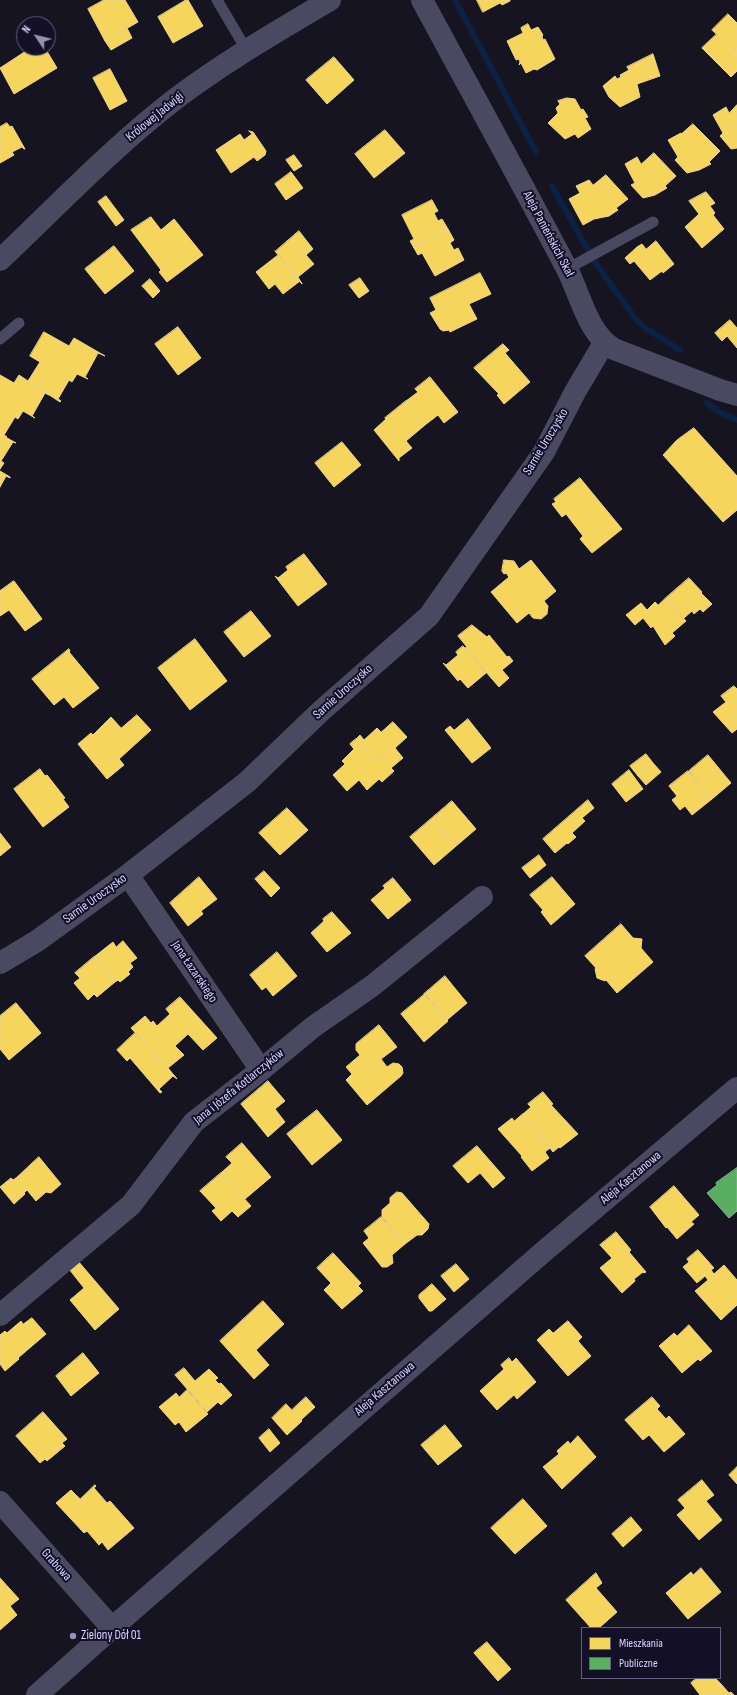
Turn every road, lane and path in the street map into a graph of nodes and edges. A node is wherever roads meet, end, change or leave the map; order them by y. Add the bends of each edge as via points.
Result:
1 (217, 0) edge
2 (330, 0) edge
3 (422, 0) edge
4 (246, 49) junction
5 (654, 222) dead end
6 (0, 260) edge
7 (567, 269) junction
8 (19, 323) dead end
9 (0, 340) edge
10 (604, 343) junction
11 (737, 394) edge
12 (128, 875) junction
13 (482, 897) dead end
14 (0, 963) edge
15 (261, 1070) junction
16 (737, 1088) edge
17 (0, 1315) edge
18 (0, 1502) edge
19 (112, 1628) junction
20 (37, 1695) edge

1 - 4 lane
2 - 4 street, Królowej Jadwigi
3 - 7 street, Aleja Panieńskich Skał
4 - 6 street, Królowej Jadwigi via 174,101 121,144
5 - 7 lane
7 - 10 street, Aleja Panieńskich Skał via 595,332
8 - 9 lane
10 - 11 street, Aleja Panieńskich Skał via 720,390
10 - 12 street, Sarnie Uroczysko via 544,452 429,616 321,711 246,782
12 - 14 street, Sarnie Uroczysko via 37,941
12 - 15 street, Jana Łazarskiego
13 - 15 street, Jana i Józefa Kotlarczyków via 372,986 313,1027
15 - 17 street, Jana i Józefa Kotlarczyków via 194,1122 130,1205
16 - 19 street, Aleja Kasztanowa via 542,1253
18 - 19 street, Grabowa
19 - 20 street, Aleja Kasztanowa

